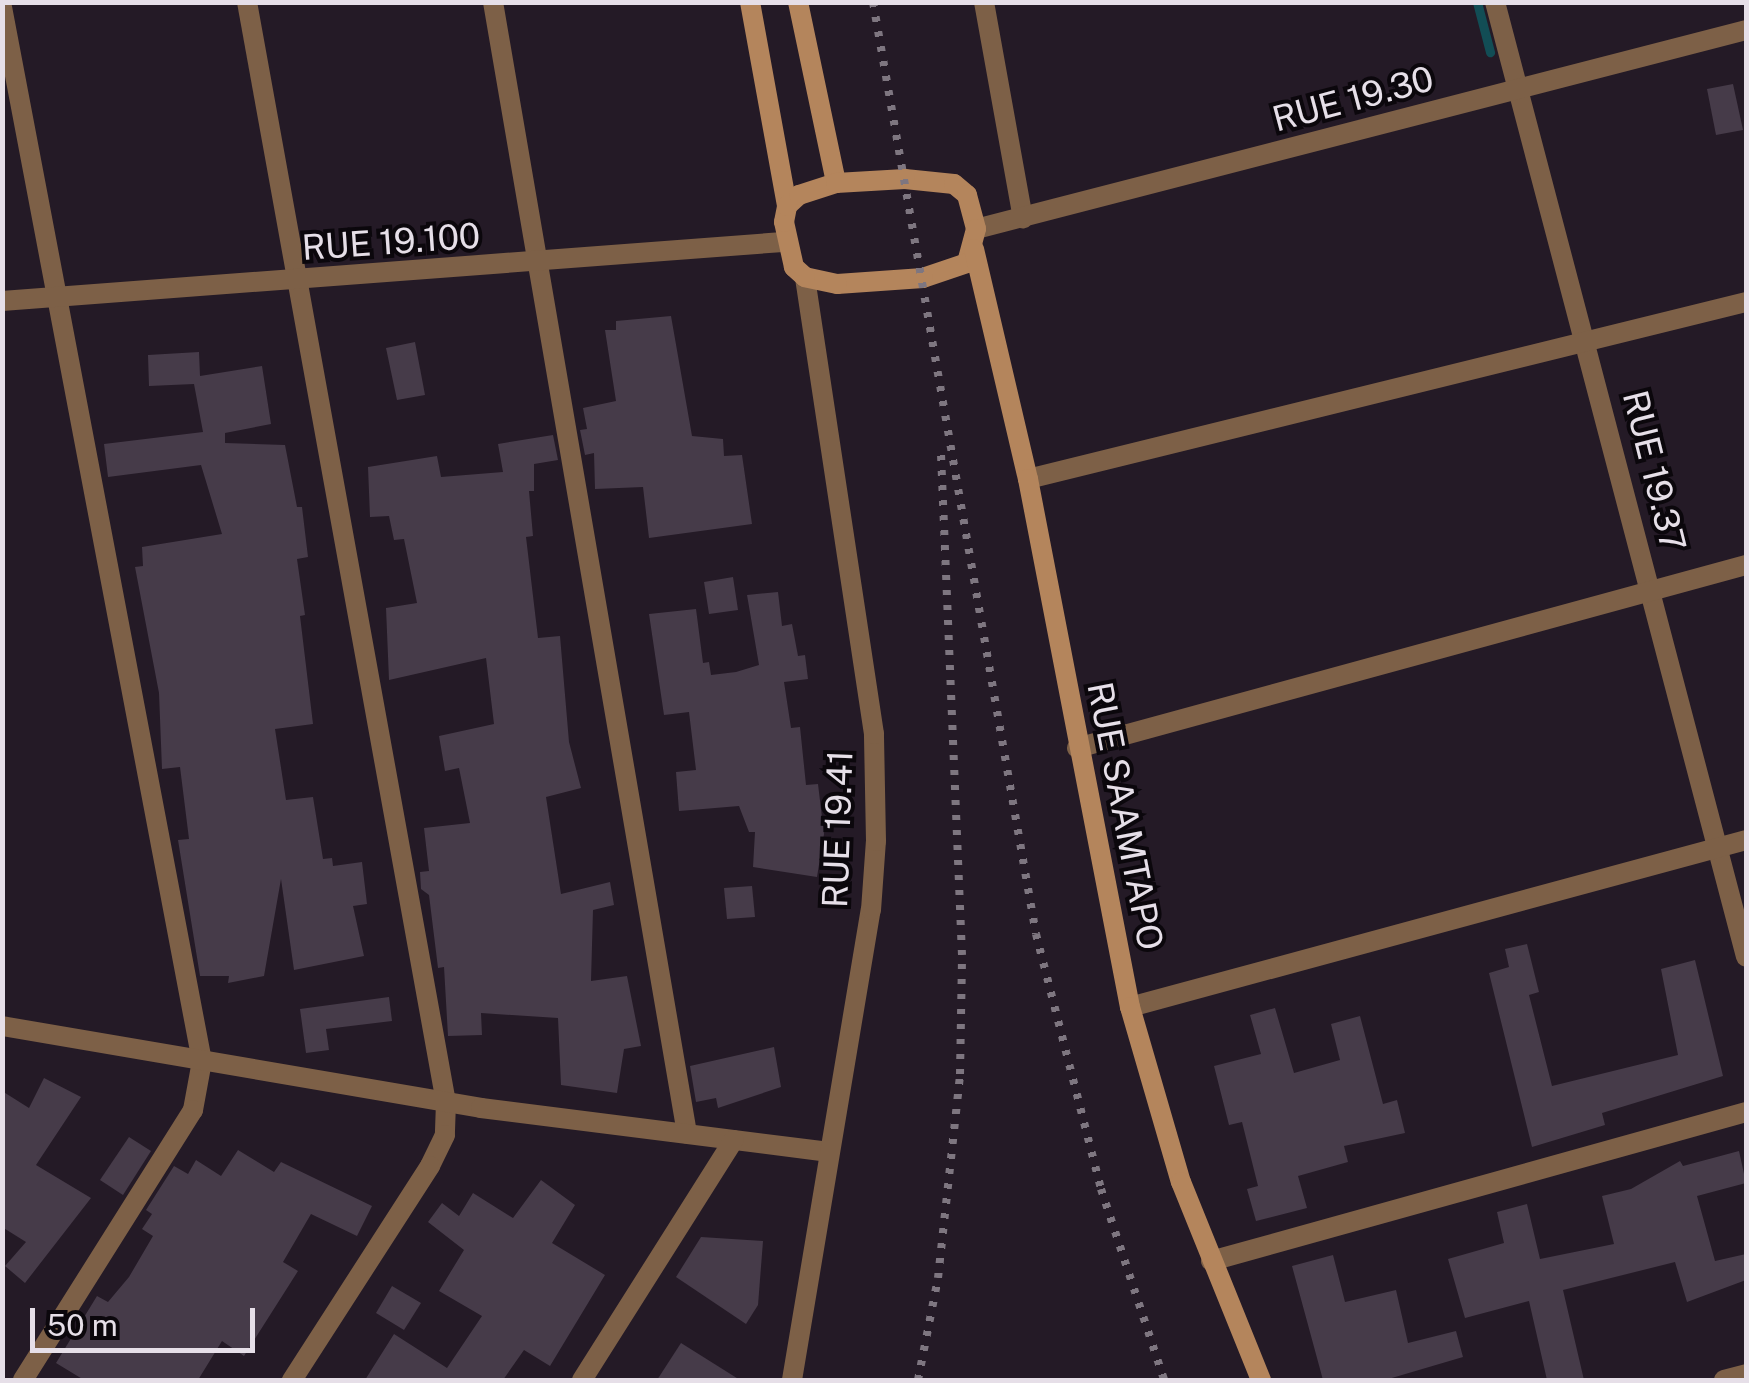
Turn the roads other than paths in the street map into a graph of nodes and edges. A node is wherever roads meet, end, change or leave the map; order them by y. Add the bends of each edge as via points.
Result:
1 (248, 2) edge
2 (494, 2) edge
3 (750, 2) edge
4 (798, 2) edge
5 (984, 2) edge
6 (1494, 2) edge
7 (2, 7) edge
8 (1746, 30) edge
9 (1520, 88) junction
10 (836, 183) junction
11 (787, 206) junction
12 (1023, 219) junction
13 (975, 239) junction
14 (784, 242) junction
15 (540, 264) junction
16 (805, 277) junction
17 (298, 282) junction
18 (55, 297) junction
19 (2, 302) edge
20 (1746, 302) edge
21 (1588, 346) junction
22 (1028, 479) junction
23 (1746, 565) edge
24 (1651, 590) junction
25 (1077, 748) junction
26 (1746, 840) edge
27 (1718, 848) junction
28 (1746, 957) edge
29 (1130, 1006) junction
30 (2, 1026) edge
31 (202, 1061) junction
32 (446, 1102) junction
33 (1746, 1112) edge
34 (687, 1133) junction
35 (734, 1140) junction
36 (827, 1152) junction
37 (1211, 1261) junction
38 (1746, 1374) edge
39 (23, 1380) edge
40 (292, 1380) edge
41 (582, 1380) edge
42 (792, 1380) edge
43 (1262, 1380) edge
44 (1724, 1380) edge

1 - 17 street
2 - 15 street
3 - 11 main road
4 - 10 main road
5 - 12 street
6 - 9 street, RUE 19.37
7 - 18 street
8 - 9 street, RUE 19.30
9 - 12 street, RUE 19.30
9 - 21 street, RUE 19.37
10 - 11 main road
10 - 13 main road, RUE SAAMTAPO via 954,184 967,196
11 - 14 main road
12 - 13 street, RUE 19.30
13 - 16 main road via 955,271 837,284
13 - 22 main road, RUE SAAMTAPO
14 - 15 street, RUE 19.100
14 - 16 main road
15 - 17 street, RUE 19.100
15 - 34 street
16 - 36 street, RUE 19.41 via 874,752 871,910
17 - 18 street, RUE 19.100
17 - 32 street
18 - 19 street, RUE 19.100
18 - 31 street
20 - 21 street
21 - 22 street
21 - 24 street, RUE 19.37
22 - 25 main road, RUE SAAMTAPO
23 - 24 street
24 - 25 street
24 - 27 street, RUE 19.37
25 - 29 main road, RUE SAAMTAPO
26 - 27 street
27 - 28 street, RUE 19.37
27 - 29 street
29 - 37 main road, RUE SAAMTAPO
30 - 31 street
31 - 32 street
31 - 39 street via 193,1110
32 - 34 street
32 - 40 street via 445,1135 430,1166
33 - 37 street
34 - 35 street
35 - 36 street
35 - 41 street
36 - 42 street, RUE 19.41
37 - 43 main road, RUE SAAMTAPO
38 - 44 street

